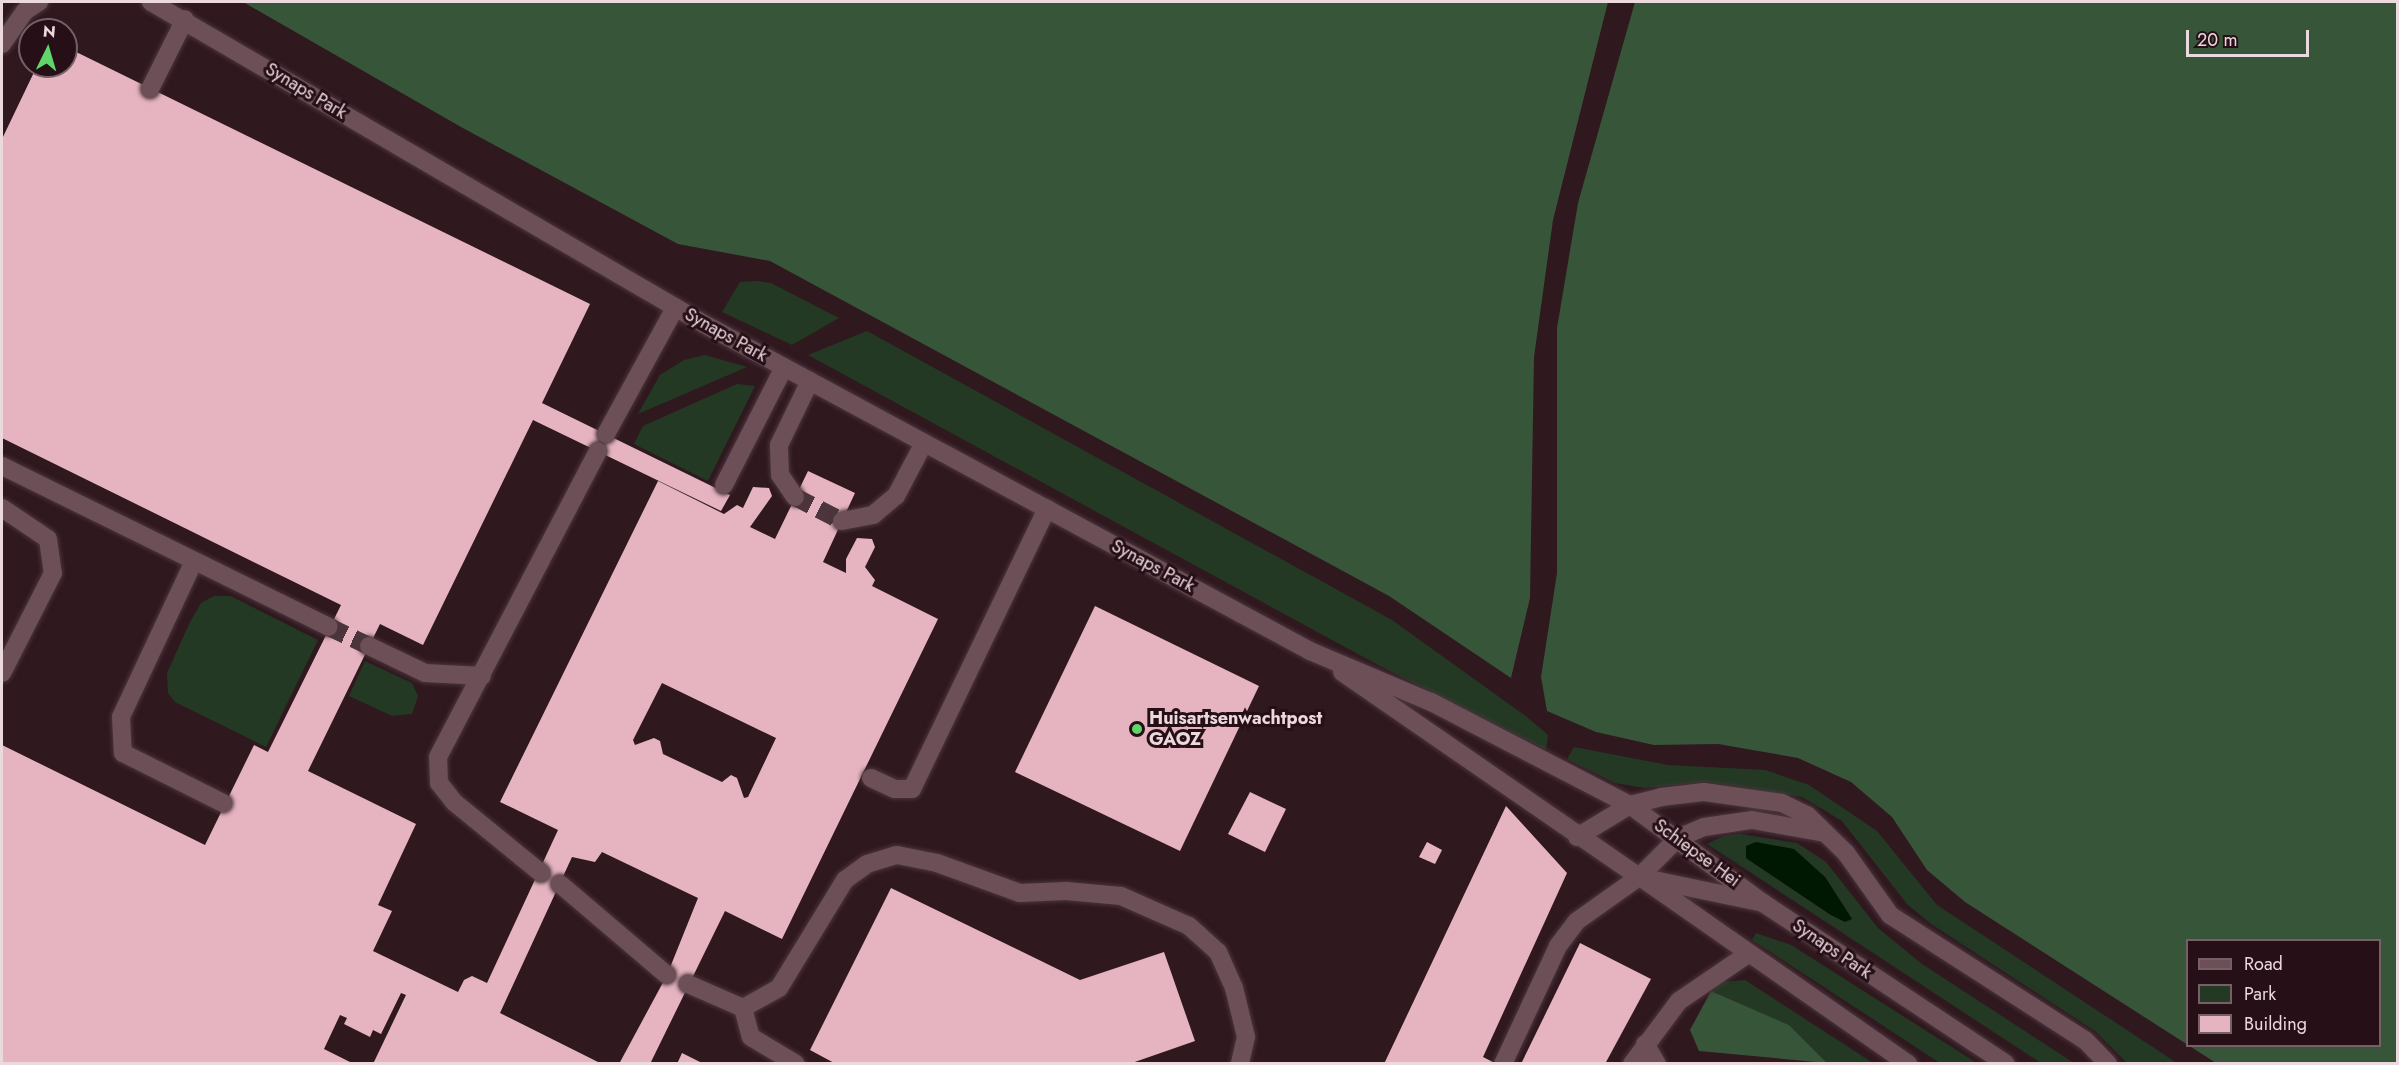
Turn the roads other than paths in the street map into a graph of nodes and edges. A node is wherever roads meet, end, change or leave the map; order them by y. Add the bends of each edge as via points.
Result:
1 (39, 2) edge
2 (152, 2) edge
3 (185, 18) junction
4 (2, 44) edge
5 (150, 89) dead end
6 (675, 308) junction
7 (784, 367) junction
8 (810, 381) junction
9 (924, 443) junction
10 (2, 466) edge
11 (724, 485) dead end
12 (795, 497) tunnel mouth
13 (2, 508) edge
14 (1047, 509) junction
15 (842, 520) tunnel mouth
16 (195, 561) junction
17 (329, 627) tunnel mouth
18 (369, 646) tunnel mouth
19 (1310, 651) junction
20 (2, 673) edge
21 (482, 676) junction
22 (871, 778) dead end
23 (222, 803) dead end
24 (1630, 805) junction
25 (1824, 833) junction
26 (1578, 837) junction
27 (1678, 838) junction
28 (541, 873) dead end
29 (1639, 877) junction
30 (560, 884) dead end
31 (1763, 903) junction
32 (1748, 954) junction
33 (667, 975) dead end
34 (688, 984) dead end
35 (743, 1008) junction
36 (1645, 1044) junction
37 (796, 1064) edge
38 (1240, 1064) edge
39 (1503, 1064) edge
40 (1632, 1064) edge
41 (1658, 1064) edge
42 (1908, 1064) edge
43 (2006, 1064) edge
44 (2108, 1064) edge

1 - 4 street via 25,11
2 - 3 street, Synaps Park
3 - 5 street
3 - 6 street, Synaps Park
6 - 7 street, Synaps Park
6 - 21 street
7 - 8 street, Synaps Park
7 - 11 street
8 - 9 street, Synaps Park
8 - 12 street via 780,445 780,476
9 - 14 street, Synaps Park
9 - 15 street via 896,496 873,515
10 - 16 street
13 - 20 street via 48,539 53,573
14 - 19 street, Synaps Park
14 - 22 street via 912,789 895,789
16 - 17 street
16 - 23 street via 121,717 123,753
18 - 21 street via 425,674
19 - 24 street, Synaps Park via 1431,702
19 - 26 street, Synaps Park
21 - 28 street via 438,757 439,783 454,802
24 - 25 street via 1704,792 1782,803 1808,815
24 - 26 street
24 - 27 street, Schiepse Hei
25 - 27 street via 1752,820 1704,827
25 - 44 street via 1846,853 1890,915 2085,1040
26 - 29 street, Synaps Park
27 - 29 street
27 - 31 street, Schiepse Hei
29 - 31 street, Synaps Park
29 - 32 street
29 - 39 street via 1577,921 1558,946
30 - 33 street
31 - 43 street, Synaps Park
32 - 36 street via 1678,1001
32 - 42 street
34 - 35 street
35 - 37 street via 752,1037
35 - 38 street via 779,988 845,880 867,864 897,855 937,863 1020,893 1066,891 1120,896 1189,926 1218,952 1234,988 1246,1037
36 - 40 street
36 - 41 street

